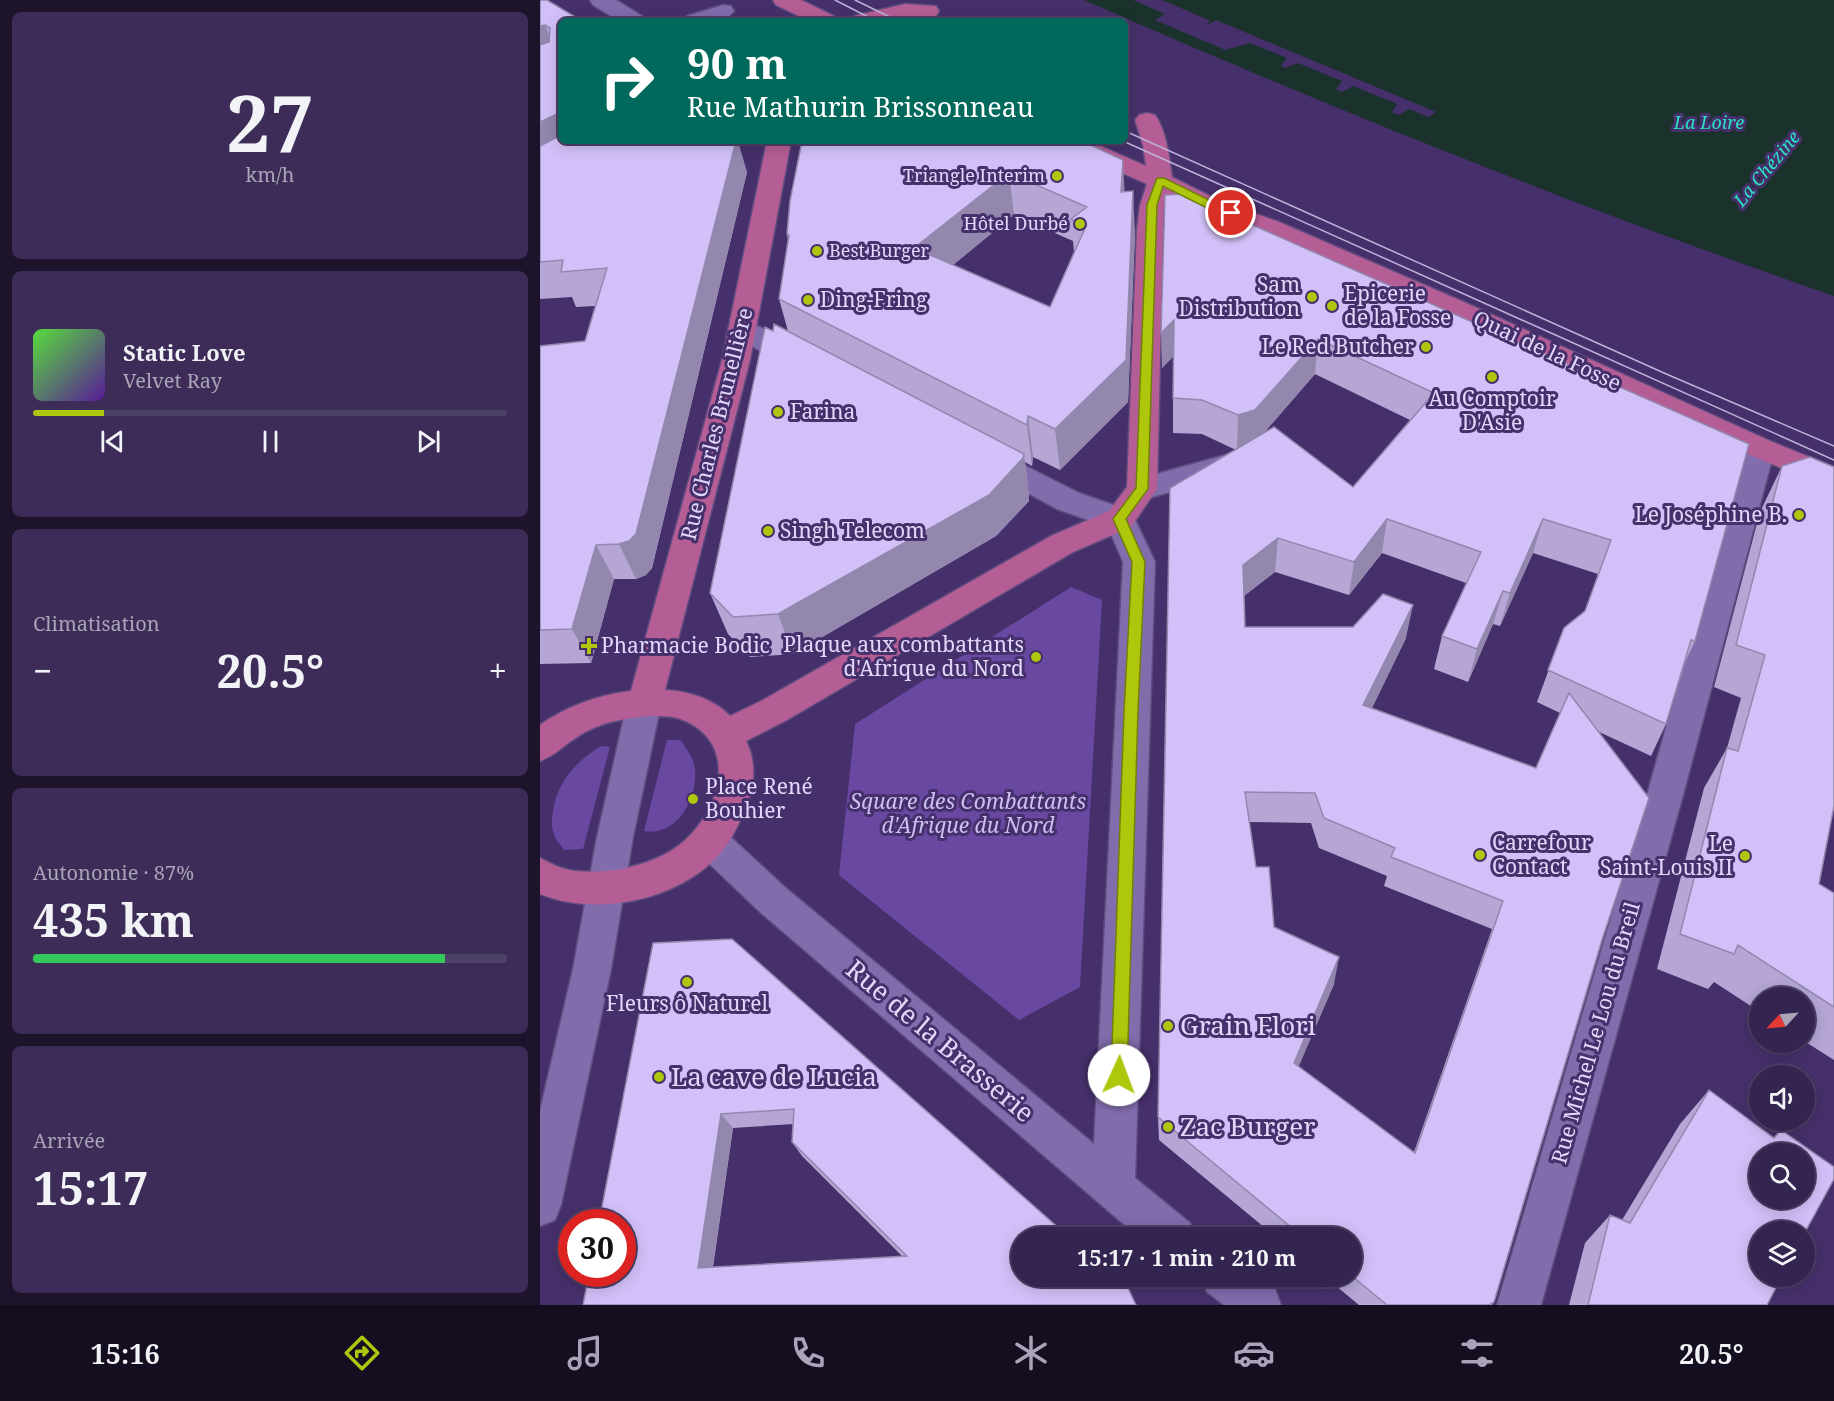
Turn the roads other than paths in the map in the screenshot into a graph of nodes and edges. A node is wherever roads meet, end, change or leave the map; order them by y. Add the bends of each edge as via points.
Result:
1 (601, 0) edge
2 (784, 0) edge
3 (723, 11) dead end
4 (928, 11) dead end
5 (629, 18) edge
6 (703, 18) edge
7 (819, 18) edge
8 (874, 18) edge
9 (1147, 120) dead end
10 (778, 144) edge
11 (1076, 144) edge
12 (1160, 181) junction
13 (742, 329) junction
14 (820, 371) edge
15 (965, 447) edge
16 (1760, 448) junction
17 (1258, 457) edge
18 (1834, 479) edge
19 (1142, 489) junction
20 (1120, 519) junction
21 (644, 704) junction
22 (545, 734) edge
23 (725, 735) junction
24 (709, 840) junction
25 (540, 875) edge
26 (605, 888) junction
27 (1113, 1188) junction
28 (540, 1205) edge
29 (1161, 1227) edge
30 (1237, 1287) edge
31 (1259, 1305) edge
32 (1519, 1305) edge

1 - 5 street
2 - 7 main road
3 - 6 street
4 - 8 main road via 905,10
9 - 12 main road
10 - 13 main road, Rue Charles Brunellière
11 - 12 main road, Quai de la Fosse
12 - 16 main road, Quai de la Fosse via 1457,309
12 - 19 main road via 1150,229
13 - 14 street
13 - 21 main road, Rue Charles Brunellière
15 - 20 street via 1068,501
16 - 18 main road, Quai de la Fosse
16 - 32 street, Rue Michel Le Lou du Breil
17 - 19 street
19 - 20 main road
20 - 23 main road via 1062,544 783,706
20 - 27 street via 1139,562
21 - 22 main road via 589,715
21 - 23 main road via 693,709
21 - 26 street
23 - 24 main road via 736,758 737,785 728,813
24 - 26 main road via 688,860 662,875 634,885
24 - 27 street, Rue de la Brasserie via 783,909
25 - 26 main road via 571,887
26 - 28 street via 592,969
27 - 29 street, Rue de la Brasserie
30 - 31 street

